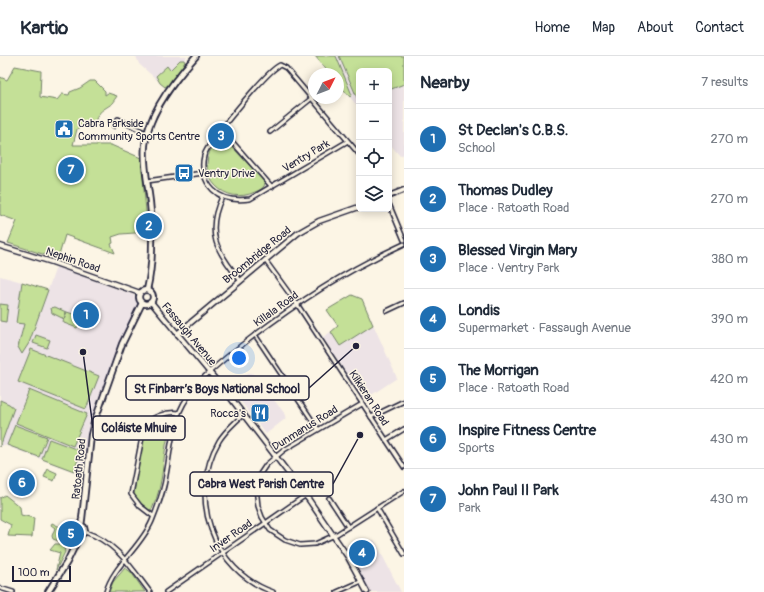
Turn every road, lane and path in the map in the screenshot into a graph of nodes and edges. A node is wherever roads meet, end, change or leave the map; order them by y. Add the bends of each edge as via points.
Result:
1 (196, 56) edge
2 (308, 93) edge
3 (308, 101) edge
4 (317, 104) edge
5 (114, 126) dead end
6 (221, 129) junction
7 (270, 132) dead end
8 (148, 134) junction
9 (348, 140) junction
10 (356, 150) edge
11 (203, 173) junction
12 (147, 181) junction
13 (272, 187) junction
14 (404, 190) edge
15 (392, 195) edge
16 (222, 197) junction
17 (356, 208) edge
18 (392, 211) edge
19 (404, 240) edge
20 (404, 244) edge
21 (0, 246) edge
22 (265, 260) junction
23 (240, 280) junction
24 (147, 290) junction
25 (140, 293) junction
26 (151, 302) junction
27 (142, 303) junction
28 (404, 303) edge
29 (297, 304) junction
30 (387, 311) dead end
31 (177, 334) junction
32 (255, 335) junction
33 (209, 372) junction
34 (404, 401) edge
35 (362, 404) junction
36 (179, 413) junction
37 (244, 414) junction
38 (371, 417) junction
39 (318, 429) junction
40 (404, 429) edge
41 (386, 440) junction
42 (276, 456) junction
43 (404, 467) edge
44 (404, 491) edge
45 (306, 495) junction
46 (328, 498) dead end
47 (377, 508) junction
48 (154, 516) junction
49 (266, 523) junction
50 (81, 526) junction
51 (348, 527) junction
52 (82, 533) junction
53 (334, 535) junction
54 (222, 553) junction
55 (404, 554) edge
56 (126, 560) junction
57 (362, 581) junction
58 (0, 588) edge
59 (13, 592) edge
60 (48, 592) edge
61 (106, 592) edge
62 (150, 592) edge
63 (166, 592) edge
64 (273, 592) edge
65 (337, 592) edge
66 (367, 592) edge

1 - 8 main road via 166,95
2 - 6 street via 286,68 280,65
3 - 7 street
4 - 9 street
5 - 8 street via 118,119
6 - 11 street via 204,154
6 - 13 street
8 - 12 main road via 145,144
9 - 10 street
9 - 13 street, Ventry Park
11 - 12 street
11 - 16 street via 210,188
12 - 24 main road via 153,246
13 - 16 street, Ventry Park via 250,199 233,200
14 - 15 street
16 - 23 street via 214,220 214,235 222,256
17 - 22 street, Broombridge Road via 307,228
18 - 19 street
20 - 29 street, Killala Road via 355,267
21 - 25 street, Nephin Road
22 - 23 street, Broombridge Road
22 - 29 street, Kilkieran Road
23 - 31 street, Broombridge Road
24 - 25 main road
24 - 26 main road via 152,295
25 - 27 main road via 139,300
26 - 27 main road
26 - 31 street, Fassaugh Avenue
27 - 50 main road, Ratoath Road via 122,344 94,423
28 - 30 street
29 - 32 street, Killala Road
29 - 35 street, Kilkieran Road
31 - 33 street, Fassaugh Avenue
32 - 33 street, Killala Road
32 - 39 street
33 - 36 street, Killala Road via 194,388
33 - 37 street, Fassaugh Avenue
34 - 38 street
35 - 38 street, Kilkieran Road
35 - 39 street, Dunmanus Road
36 - 48 street, Killala Road via 164,487
36 - 48 street via 160,416 149,421 144,427 131,494 140,506
37 - 42 street, Fassaugh Avenue
37 - 54 street via 219,442 206,476 204,501 215,540
38 - 41 street, Kilkieran Road
39 - 42 street, Dunmanus Road
40 - 41 street
41 - 43 street, Kilkieran Road
42 - 45 street, Fassaugh Avenue
42 - 49 street, Dunmanus Road via 263,469 256,487 258,506
44 - 47 street, Dunmanus Road
45 - 49 street, Inver Road
45 - 53 street, Fassaugh Avenue
46 - 51 street
47 - 51 street, Dunmanus Road
47 - 55 street
48 - 56 street, Killala Road
49 - 53 street, Dunmanus Road via 274,533 300,545 315,544
49 - 54 street, Inver Road
50 - 52 main road via 85,529
50 - 52 main road, Ratoath Road via 76,530
51 - 53 street, Dunmanus Road
52 - 56 street via 105,540
52 - 60 main road, Ratoath Road
53 - 57 street, Fassaugh Avenue
54 - 63 street, Inver Road
54 - 64 street via 247,579
56 - 61 street, Killala Road via 111,579
56 - 62 street
57 - 65 street
57 - 66 street, Fassaugh Avenue
58 - 59 street

